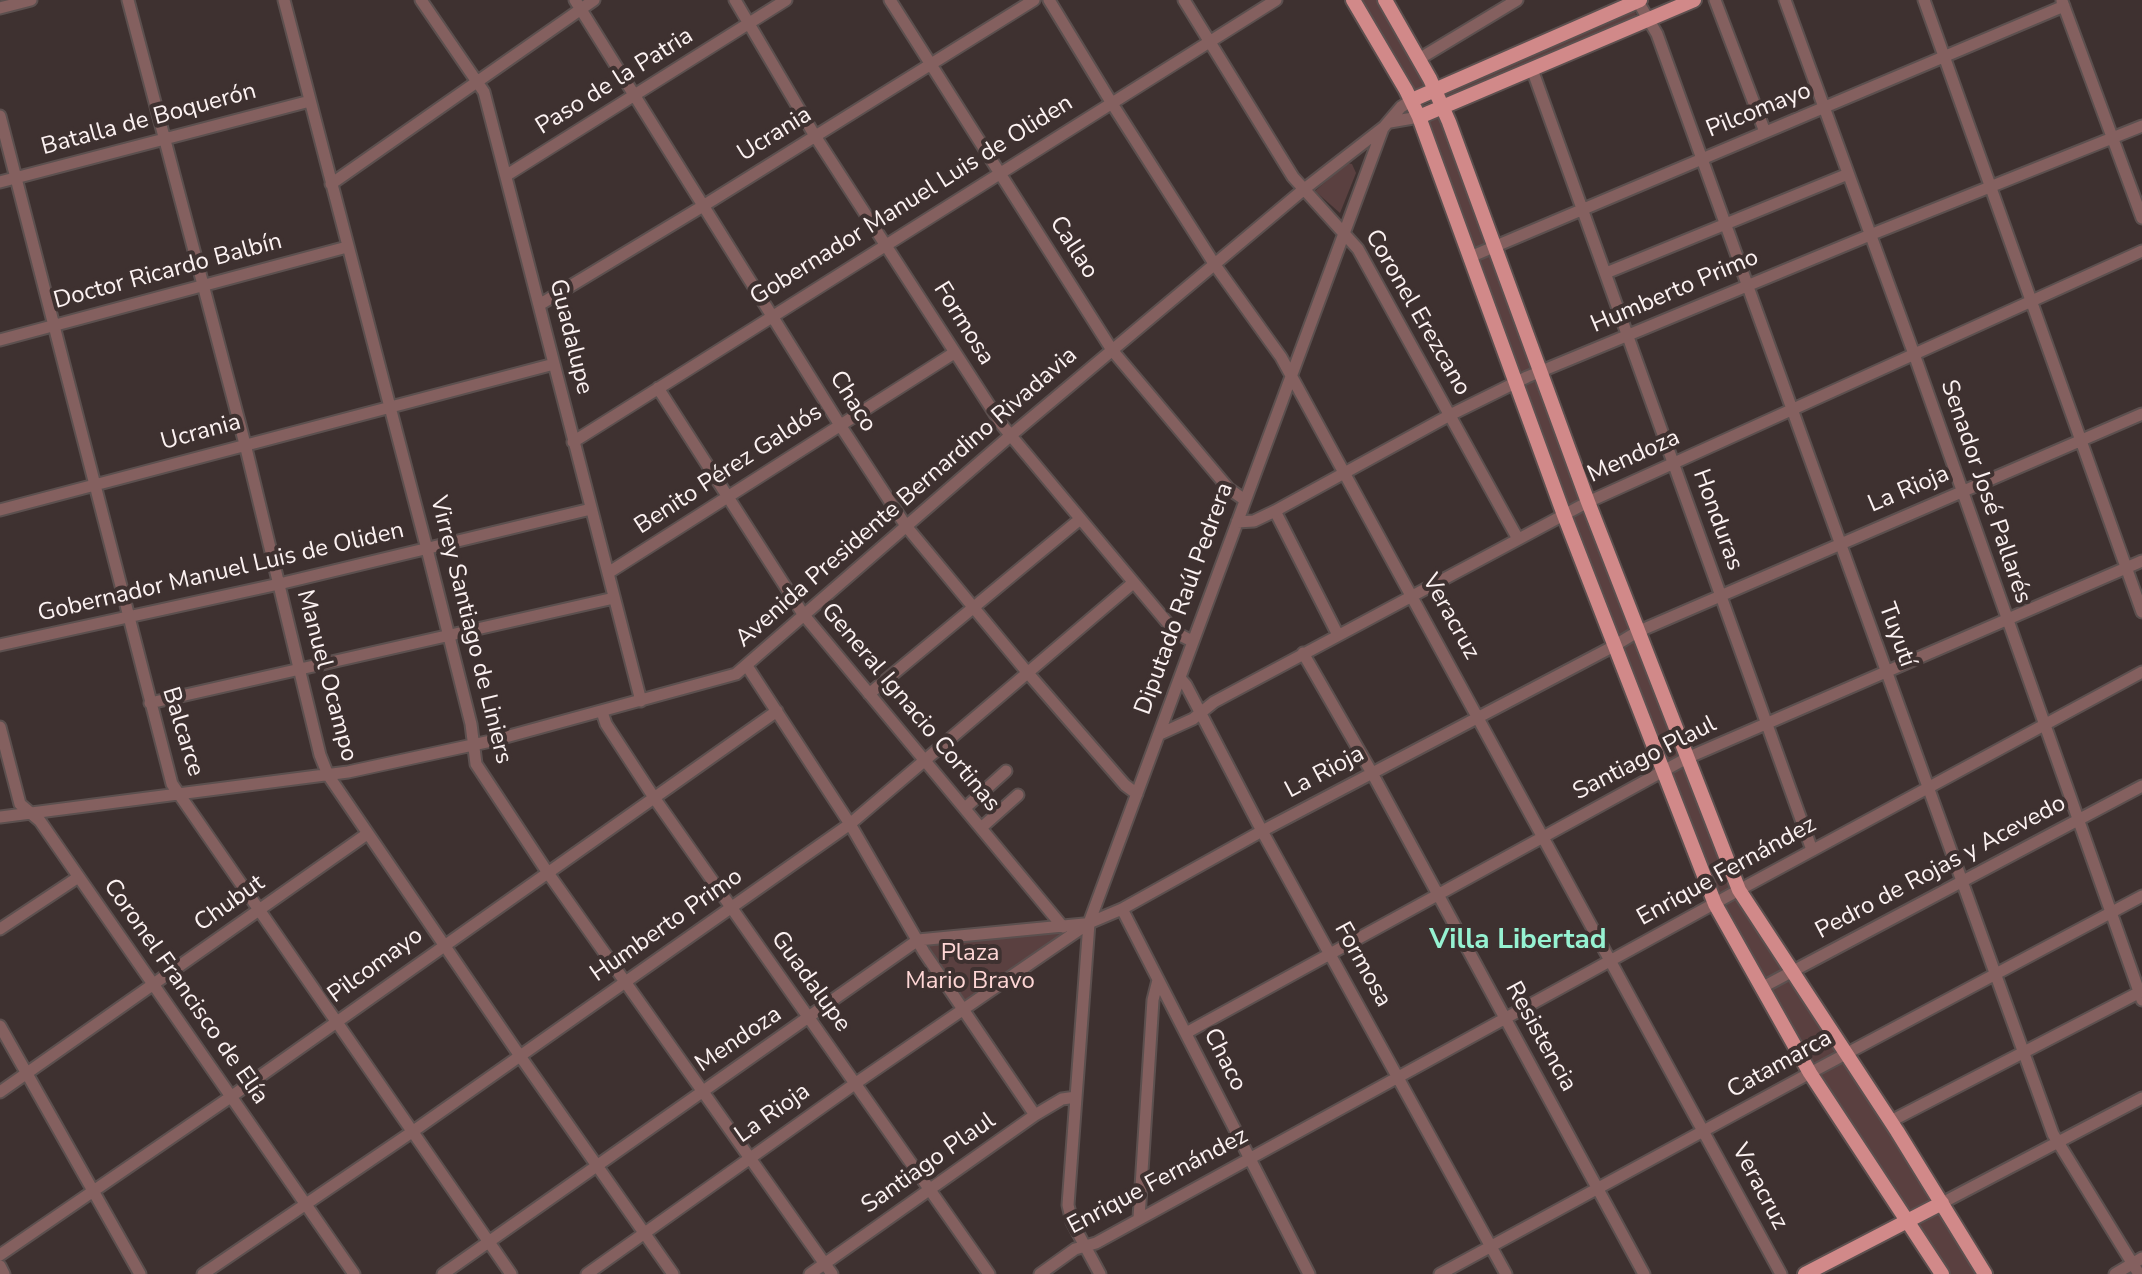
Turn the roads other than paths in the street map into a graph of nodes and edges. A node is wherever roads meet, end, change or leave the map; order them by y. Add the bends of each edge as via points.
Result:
1 (31, 0) edge
2 (128, 0) edge
3 (284, 0) edge
4 (421, 0) edge
5 (594, 0) edge
6 (735, 0) edge
7 (786, 0) edge
8 (890, 0) edge
9 (1034, 0) edge
10 (1049, 0) edge
11 (1184, 0) edge
12 (1276, 0) edge
13 (1353, 0) edge
14 (1385, 0) edge
15 (1517, 0) edge
16 (1638, 0) edge
17 (1694, 0) edge
18 (1715, 0) edge
19 (1785, 0) edge
20 (1924, 0) edge
21 (2063, 3) edge
22 (578, 5) edge
23 (0, 8) edge
24 (1649, 19) junction
25 (748, 23) junction
26 (1209, 41) junction
27 (1944, 57) junction
28 (1419, 59) junction
29 (929, 64) junction
30 (1532, 69) junction
31 (477, 80) junction
32 (1435, 89) junction
33 (635, 95) junction
34 (1412, 100) junction
35 (310, 101) junction
36 (1111, 102) junction
37 (1443, 107) junction
38 (1823, 108) junction
39 (0, 116) edge
40 (1419, 117) junction
41 (1387, 125) junction
42 (2142, 126) edge
43 (1765, 132) junction
44 (815, 136) junction
45 (2113, 138) junction
46 (164, 140) junction
47 (1702, 158) junction
48 (999, 174) junction
49 (1848, 174) junction
50 (507, 175) junction
51 (17, 178) junction
52 (0, 182) edge
53 (331, 184) junction
54 (1992, 187) junction
55 (1303, 190) junction
56 (703, 206) junction
57 (1584, 209) junction
58 (2142, 218) edge
59 (1725, 224) junction
60 (1344, 231) junction
61 (1870, 235) junction
62 (886, 243) junction
63 (347, 247) junction
64 (1495, 247) junction
65 (2142, 251) edge
66 (1470, 257) junction
67 (1215, 265) junction
68 (1606, 273) junction
69 (1747, 285) junction
70 (202, 287) junction
71 (2032, 301) junction
72 (539, 305) junction
73 (771, 316) junction
74 (56, 325) junction
75 (1628, 337) junction
76 (0, 340) edge
77 (1112, 350) junction
78 (954, 353) junction
79 (1914, 354) junction
80 (554, 364) junction
81 (1541, 371) junction
82 (1291, 374) junction
83 (1515, 382) junction
84 (658, 388) junction
85 (391, 408) junction
86 (1792, 409) junction
87 (2142, 414) edge
88 (1450, 415) junction
89 (840, 425) junction
90 (1010, 436) junction
91 (2081, 441) junction
92 (573, 442) junction
93 (245, 444) junction
94 (1673, 463) junction
95 (1345, 474) junction
96 (95, 484) junction
97 (1961, 491) junction
98 (727, 495) junction
99 (1245, 500) junction
100 (1588, 502) junction
101 (591, 509) junction
102 (0, 510) edge
103 (1275, 511) junction
104 (1564, 515) junction
105 (1079, 520) junction
106 (1237, 522) junction
107 (906, 526) junction
108 (1518, 539) junction
109 (1839, 544) junction
110 (427, 549) junction
111 (2142, 561) edge
112 (2126, 567) junction
113 (608, 573) junction
114 (1133, 583) junction
115 (279, 584) junction
116 (1413, 596) junction
117 (1720, 596) junction
118 (614, 598) junction
119 (972, 607) junction
120 (2142, 612) edge
121 (803, 614) junction
122 (128, 615) junction
123 (2006, 620) junction
124 (1637, 632) junction
125 (1338, 635) junction
126 (448, 637) junction
127 (1192, 641) junction
128 (0, 645) edge
129 (1614, 646) junction
130 (1303, 653) junction
131 (747, 666) junction
132 (300, 670) junction
133 (1027, 672) junction
134 (1886, 672) junction
135 (2142, 672) edge
136 (1180, 678) junction
137 (869, 694) junction
138 (641, 701) junction
139 (150, 703) junction
140 (777, 711) junction
141 (602, 712) junction
142 (1200, 713) junction
143 (1479, 717) junction
144 (1767, 723) junction
145 (0, 727) edge
146 (2044, 727) junction
147 (1160, 734) junction
148 (474, 745) junction
149 (1687, 758) junction
150 (926, 761) junction
151 (1006, 771) dead end
152 (1663, 771) junction
153 (1372, 773) junction
154 (328, 775) junction
155 (2142, 786) edge
156 (1927, 789) junction
157 (177, 793) junction
158 (1137, 794) junction
159 (1018, 795) dead end
160 (655, 799) junction
161 (965, 808) junction
162 (31, 814) junction
163 (0, 817) edge
164 (2077, 821) junction
165 (850, 824) junction
166 (981, 828) junction
167 (1262, 831) junction
168 (367, 834) junction
169 (1544, 837) junction
170 (1812, 850) junction
171 (548, 873) junction
172 (77, 878) junction
173 (1962, 882) junction
174 (1739, 890) junction
175 (1437, 895) junction
176 (2142, 896) edge
177 (1715, 904) junction
178 (730, 907) junction
179 (1122, 909) junction
180 (260, 911) junction
181 (2112, 912) junction
182 (1089, 923) junction
183 (1063, 927) junction
184 (0, 929) edge
185 (918, 940) junction
186 (444, 944) junction
187 (1331, 953) junction
188 (1610, 961) junction
189 (1792, 972) junction
190 (1996, 974) junction
191 (1158, 980) junction
192 (626, 982) junction
193 (153, 984) junction
194 (1761, 988) junction
195 (2141, 994) edge
196 (961, 1010) junction
197 (809, 1019) junction
198 (1505, 1019) junction
199 (336, 1022) junction
200 (0, 1026) edge
201 (1186, 1033) junction
202 (2024, 1053) junction
203 (1846, 1054) junction
204 (520, 1056) junction
205 (27, 1073) junction
206 (1810, 1073) junction
207 (1399, 1078) junction
208 (856, 1083) junction
209 (703, 1091) junction
210 (0, 1092) edge
211 (232, 1096) junction
212 (1076, 1097) junction
213 (2142, 1098) edge
214 (1035, 1115) junction
215 (1891, 1121) junction
216 (412, 1132) junction
217 (1704, 1132) junction
218 (2057, 1143) junction
219 (749, 1158) junction
220 (1249, 1159) junction
221 (598, 1166) junction
222 (931, 1189) junction
223 (1597, 1189) junction
224 (91, 1191) junction
225 (1942, 1203) junction
226 (304, 1205) junction
227 (1139, 1218) junction
228 (1908, 1219) junction
229 (645, 1233) junction
230 (490, 1243) junction
231 (1085, 1246) junction
232 (1491, 1246) junction
233 (0, 1255) edge
234 (2138, 1265) edge
235 (0, 1266) edge
236 (828, 1269) edge
237 (4, 1274) edge
238 (140, 1274) edge
239 (203, 1274) edge
240 (354, 1274) edge
241 (443, 1274) edge
242 (511, 1274) edge
243 (587, 1274) edge
244 (673, 1274) edge
245 (810, 1274) edge
246 (989, 1274) edge
247 (1040, 1274) edge
248 (1100, 1274) edge
249 (1309, 1274) edge
250 (1440, 1274) edge
251 (1506, 1274) edge
252 (1644, 1274) edge
253 (1781, 1274) edge
254 (1805, 1274) edge
255 (1942, 1274) edge
256 (1985, 1274) edge
257 (2115, 1274) edge

1 - 23 street
2 - 46 street, Manuel Ocampo
3 - 35 street, Virrey Santiago de Liniers
4 - 31 street, Guadalupe
5 - 22 street
6 - 25 street, Formosa
7 - 25 street, Paso de la Patria
8 - 29 street, Callao
9 - 29 street, Ucrania
10 - 36 street, Veracruz
11 - 26 street, Coronel Erezcano
12 - 26 street, Gobernador Manuel Luis de Oliden
13 - 34 main road
14 - 28 main road
15 - 28 street
16 - 24 street, Tuyutí
16 - 32 main road, Avenida Presidente Bernardino Rivadavia
17 - 24 main road, Avenida Presidente Bernardino Rivadavia
18 - 43 street
19 - 38 street, Senador José Pallarés
20 - 27 street
21 - 27 street, Pilcomayo
21 - 45 street
22 - 31 street
22 - 33 street, Chaco
24 - 30 main road, Avenida Presidente Bernardino Rivadavia
24 - 47 street, Tuyutí
25 - 33 street, Paso de la Patria
25 - 44 street, Formosa
26 - 36 street, Gobernador Manuel Luis de Oliden
26 - 55 street, Coronel Erezcano
27 - 38 street, Pilcomayo
27 - 54 street
28 - 32 main road
29 - 44 street, Ucrania
29 - 48 street, Callao
30 - 37 main road, Avenida Presidente Bernardino Rivadavia
30 - 57 street, Honduras
31 - 50 street, Guadalupe
31 - 53 street
32 - 34 main road, Avenida Presidente Bernardino Rivadavia
32 - 37 main road
33 - 50 street, Paso de la Patria
33 - 56 street, Chaco
34 - 40 main road
34 - 41 street, Avenida Presidente Bernardino Rivadavia
35 - 46 street, Batalla de Boquerón
35 - 53 street, Virrey Santiago de Liniers
36 - 48 street, Gobernador Manuel Luis de Oliden
36 - 67 street, Veracruz
37 - 40 main road, Avenida Presidente Bernardino Rivadavia
37 - 64 main road
38 - 43 street, Pilcomayo
38 - 49 street, Senador José Pallarés
39 - 51 street, Balcarce
40 - 41 street, Avenida Presidente Bernardino Rivadavia
40 - 66 main road
41 - 55 street, Avenida Presidente Bernardino Rivadavia
41 - 60 street, Diputado Raúl Pedrera
42 - 45 street, Humberto Primo
43 - 47 street, Pilcomayo
44 - 56 street, Ucrania
44 - 62 street, Formosa
45 - 54 street, Humberto Primo
45 - 58 street
46 - 51 street, Batalla de Boquerón
46 - 70 street, Manuel Ocampo
47 - 57 street, Pilcomayo
47 - 59 street, Tuyutí
48 - 62 street, Gobernador Manuel Luis de Oliden
48 - 77 street, Callao
49 - 59 street
49 - 61 street, Senador José Pallarés
50 - 72 street, Guadalupe
51 - 52 street, Batalla de Boquerón
51 - 74 street, Balcarce
53 - 63 street, Virrey Santiago de Liniers
54 - 61 street, Humberto Primo
54 - 71 street
55 - 60 street, Coronel Erezcano
55 - 67 street, Avenida Presidente Bernardino Rivadavia
56 - 72 street, Ucrania
56 - 73 street, Chaco
57 - 64 street, Pilcomayo
57 - 68 street, Honduras
59 - 68 street
59 - 69 street, Tuyutí
60 - 82 street, Diputado Raúl Pedrera
60 - 88 street, Coronel Erezcano
61 - 69 street, Humberto Primo
61 - 79 street, Senador José Pallarés
62 - 73 street, Gobernador Manuel Luis de Oliden
62 - 78 street, Formosa
63 - 70 street, Doctor Ricardo Balbín
63 - 85 street, Virrey Santiago de Liniers
64 - 66 street, Pilcomayo
64 - 81 main road
65 - 71 street, Mendoza
66 - 83 main road
67 - 77 street, Avenida Presidente Bernardino Rivadavia
67 - 82 street, Veracruz
68 - 75 street, Honduras
69 - 75 street, Humberto Primo
69 - 86 street, Tuyutí
70 - 74 street, Doctor Ricardo Balbín
70 - 93 street, Manuel Ocampo
71 - 79 street, Mendoza
71 - 91 street
72 - 80 street, Guadalupe
73 - 84 street, Gobernador Manuel Luis de Oliden
73 - 89 street, Chaco
74 - 76 street, Doctor Ricardo Balbín
74 - 96 street, Balcarce
75 - 81 street, Humberto Primo
75 - 94 street, Honduras
77 - 90 street, Avenida Presidente Bernardino Rivadavia
77 - 99 street, Callao via 1229,489
78 - 89 street, Benito Pérez Galdós
78 - 90 street, Formosa
79 - 86 street, Mendoza
79 - 97 street, Senador José Pallarés
80 - 85 street, Ucrania
80 - 92 street, Guadalupe
81 - 83 street, Humberto Primo
81 - 100 main road
82 - 95 street, Veracruz
82 - 99 street, Diputado Raúl Pedrera
83 - 88 street, Humberto Primo
83 - 104 main road
84 - 92 street, Gobernador Manuel Luis de Oliden
84 - 98 street, General Ignacio Cortinas
85 - 93 street, Ucrania
85 - 110 street, Virrey Santiago de Liniers
86 - 94 street, Mendoza
86 - 109 street, Tuyutí
87 - 91 street, La Rioja
88 - 95 street, Humberto Primo
88 - 108 street, Coronel Erezcano
89 - 98 street, Benito Pérez Galdós
89 - 107 street, Chaco
90 - 105 street, Formosa
90 - 107 street, Avenida Presidente Bernardino Rivadavia
91 - 97 street, La Rioja
91 - 112 street
92 - 101 street, Guadalupe
93 - 96 street, Ucrania
93 - 115 street, Manuel Ocampo
94 - 100 street, Mendoza
94 - 117 street, Honduras
95 - 103 street, Humberto Primo
95 - 116 street, Veracruz
96 - 102 street, Ucrania
96 - 122 street, Balcarce
97 - 109 street, La Rioja
97 - 123 street, Senador José Pallarés
98 - 113 street, Benito Pérez Galdós
98 - 121 street, General Ignacio Cortinas
99 - 106 street, Diputado Raúl Pedrera
100 - 104 street, Mendoza
100 - 124 main road
101 - 110 street, Gobernador Manuel Luis de Oliden
101 - 113 street, Guadalupe
103 - 106 street, Humberto Primo
103 - 125 street
104 - 108 street, Mendoza
104 - 129 main road
105 - 114 street, Formosa
105 - 119 street
106 - 127 street, Diputado Raúl Pedrera
107 - 119 street, Chaco
107 - 121 street, Avenida Presidente Bernardino Rivadavia
108 - 116 street, Mendoza
109 - 117 street, La Rioja
109 - 134 street, Tuyutí
110 - 115 street, Gobernador Manuel Luis de Oliden
110 - 126 street, Virrey Santiago de Liniers
111 - 112 street, Santiago Plaul
112 - 120 street
112 - 123 street, Santiago Plaul
113 - 118 street, Guadalupe
114 - 127 street, Formosa via 1176,633
114 - 133 street, Humberto Primo
115 - 122 street, Gobernador Manuel Luis de Oliden
115 - 132 street, Manuel Ocampo
116 - 125 street, Mendoza
116 - 143 street, Veracruz
117 - 124 street, La Rioja
117 - 144 street, Honduras
118 - 126 street
118 - 138 street, Guadalupe
119 - 133 street, Chaco
119 - 137 street
121 - 131 street, Avenida Presidente Bernardino Rivadavia
121 - 137 street, General Ignacio Cortinas
122 - 128 street, Gobernador Manuel Luis de Oliden
122 - 139 street, Balcarce
123 - 134 street, Santiago Plaul
123 - 146 street, Senador José Pallarés
124 - 129 street, La Rioja
124 - 149 main road
125 - 130 street, Mendoza
126 - 132 street
126 - 148 street, Virrey Santiago de Liniers
127 - 136 street, Diputado Raúl Pedrera
129 - 143 street, La Rioja
129 - 152 main road
130 - 142 street, Mendoza
130 - 153 street, Resistencia
131 - 138 street, Avenida Presidente Bernardino Rivadavia via 728,677
131 - 140 street
132 - 139 street
132 - 154 street, Manuel Ocampo
133 - 150 street, Humberto Primo
133 - 158 street, Chaco
134 - 144 street, Santiago Plaul
134 - 156 street, Tuyutí
135 - 146 street, Enrique Fernández
136 - 142 street, Formosa
136 - 147 street, Diputado Raúl Pedrera
137 - 150 street, General Ignacio Cortinas
138 - 141 street, Avenida Presidente Bernardino Rivadavia
139 - 157 street, Balcarce
140 - 160 street, Pilcomayo
140 - 165 street
141 - 148 street, Avenida Presidente Bernardino Rivadavia
141 - 160 street, Guadalupe
142 - 147 street, Mendoza
142 - 167 street, Formosa
143 - 153 street, La Rioja
143 - 169 street, Veracruz
144 - 149 street, Santiago Plaul
144 - 170 street, Honduras
145 - 162 street, Coronel Francisco de Elía via 20,804
146 - 156 street, Enrique Fernández
146 - 164 street, Senador José Pallarés
147 - 158 street, Diputado Raúl Pedrera
148 - 154 street, Avenida Presidente Bernardino Rivadavia
148 - 171 street, Virrey Santiago de Liniers via 479,771
149 - 152 street, Santiago Plaul
149 - 174 main road
150 - 161 street, General Ignacio Cortinas
150 - 165 street, Humberto Primo
151 - 161 street
152 - 169 street, Santiago Plaul
152 - 177 main road
153 - 167 street, La Rioja
153 - 175 street, Resistencia
154 - 157 street, Avenida Presidente Bernardino Rivadavia
154 - 168 street, Manuel Ocampo
155 - 164 street, Pedro de Rojas y Acevedo
156 - 170 street, Enrique Fernández
156 - 173 street, Tuyutí
157 - 162 street, Avenida Presidente Bernardino Rivadavia
157 - 180 street, Balcarce
158 - 182 street, Diputado Raúl Pedrera
159 - 166 street
160 - 171 street, Pilcomayo
160 - 178 street, Guadalupe
161 - 166 street, General Ignacio Cortinas
162 - 163 street, Avenida Presidente Bernardino Rivadavia
162 - 172 street, Coronel Francisco de Elía
164 - 173 street, Pedro de Rojas y Acevedo
164 - 181 street, Senador José Pallarés
165 - 178 street, Humberto Primo
165 - 185 street
166 - 183 street, General Ignacio Cortinas
167 - 179 street, La Rioja
167 - 187 street, Formosa
168 - 180 street, Chubut
168 - 186 street, Manuel Ocampo
169 - 175 street, Santiago Plaul
169 - 188 street, Veracruz
170 - 174 street, Enrique Fernández
171 - 186 street, Pilcomayo
171 - 192 street, Virrey Santiago de Liniers
172 - 184 street
172 - 193 street, Coronel Francisco de Elía
173 - 189 street, Pedro de Rojas y Acevedo
173 - 190 street, Tuyutí
174 - 177 street, Enrique Fernández
174 - 189 main road
175 - 187 street, Santiago Plaul
175 - 198 street, Resistencia
176 - 181 street, Catamarca
177 - 188 street, Enrique Fernández
177 - 194 main road
178 - 192 street, Humberto Primo
178 - 197 street, Guadalupe
179 - 182 street, La Rioja
179 - 191 street, Chaco
180 - 193 street, Chubut
180 - 199 street, Balcarce
181 - 190 street, Catamarca
181 - 195 street, Senador José Pallarés
182 - 183 street
182 - 196 street, La Rioja
182 - 212 street, Diputado Raúl Pedrera
183 - 185 street
185 - 196 street
185 - 197 street, Mendoza
186 - 199 street, Pilcomayo
186 - 204 street, Manuel Ocampo
187 - 201 street, Santiago Plaul
187 - 207 street, Formosa
188 - 198 street, Enrique Fernández
188 - 217 street, Veracruz
189 - 194 street, Pedro de Rojas y Acevedo
189 - 203 main road
190 - 202 street, Tuyutí
190 - 203 street, Catamarca
191 - 201 street, Chaco
191 - 227 street
192 - 204 street, Humberto Primo
192 - 209 street, Virrey Santiago de Liniers
193 - 205 street, Chubut
193 - 211 street, Coronel Francisco de Elía
194 - 206 main road
195 - 202 street
196 - 208 street, La Rioja
196 - 214 street
197 - 208 street, Guadalupe
197 - 209 street, Mendoza
198 - 207 street, Enrique Fernández
198 - 223 street, Resistencia
199 - 211 street, Pilcomayo
199 - 216 street, Balcarce
200 - 205 street
201 - 220 street, Chaco
202 - 215 street
202 - 218 street, Tuyutí
203 - 206 street, Catamarca
203 - 215 main road
204 - 216 street, Humberto Primo
204 - 221 street, Manuel Ocampo
205 - 210 street, Chubut
205 - 224 street
206 - 217 street, Catamarca
206 - 228 main road
207 - 220 street, Enrique Fernández
207 - 232 street, Formosa
208 - 219 street, La Rioja
208 - 222 street, Guadalupe
209 - 219 street, Virrey Santiago de Liniers
209 - 221 street, Mendoza
211 - 224 street, Pilcomayo
211 - 226 street, Coronel Francisco de Elía
212 - 214 street, Santiago Plaul
212 - 231 street, Diputado Raúl Pedrera via 1068,1205
213 - 218 street
214 - 222 street, Santiago Plaul
215 - 225 main road
216 - 226 street, Humberto Primo
216 - 230 street, Balcarce
217 - 223 street, Catamarca
217 - 253 street, Veracruz
218 - 225 street
218 - 234 street, Tuyutí
219 - 229 street, La Rioja
219 - 236 street, Virrey Santiago de Liniers
220 - 227 street, Enrique Fernández
220 - 249 street, Chaco
221 - 229 street, Manuel Ocampo
221 - 230 street, Mendoza
222 - 236 street, Santiago Plaul
222 - 246 street, Guadalupe
223 - 232 street, Catamarca
223 - 252 street, Resistencia
224 - 233 street, Pilcomayo
224 - 238 street
225 - 228 main road
225 - 256 main road
226 - 239 street, Humberto Primo
226 - 240 street, Coronel Francisco de Elía
227 - 231 street, Enrique Fernández
228 - 254 main road
228 - 255 main road
229 - 243 street, La Rioja
229 - 244 street, Manuel Ocampo
230 - 241 street, Mendoza
230 - 242 street, Balcarce
231 - 247 street, Enrique Fernández
231 - 248 street, Diputado Raúl Pedrera
232 - 250 street, Catamarca
232 - 251 street, Formosa
234 - 257 street
235 - 237 street
236 - 245 street, Santiago Plaul

